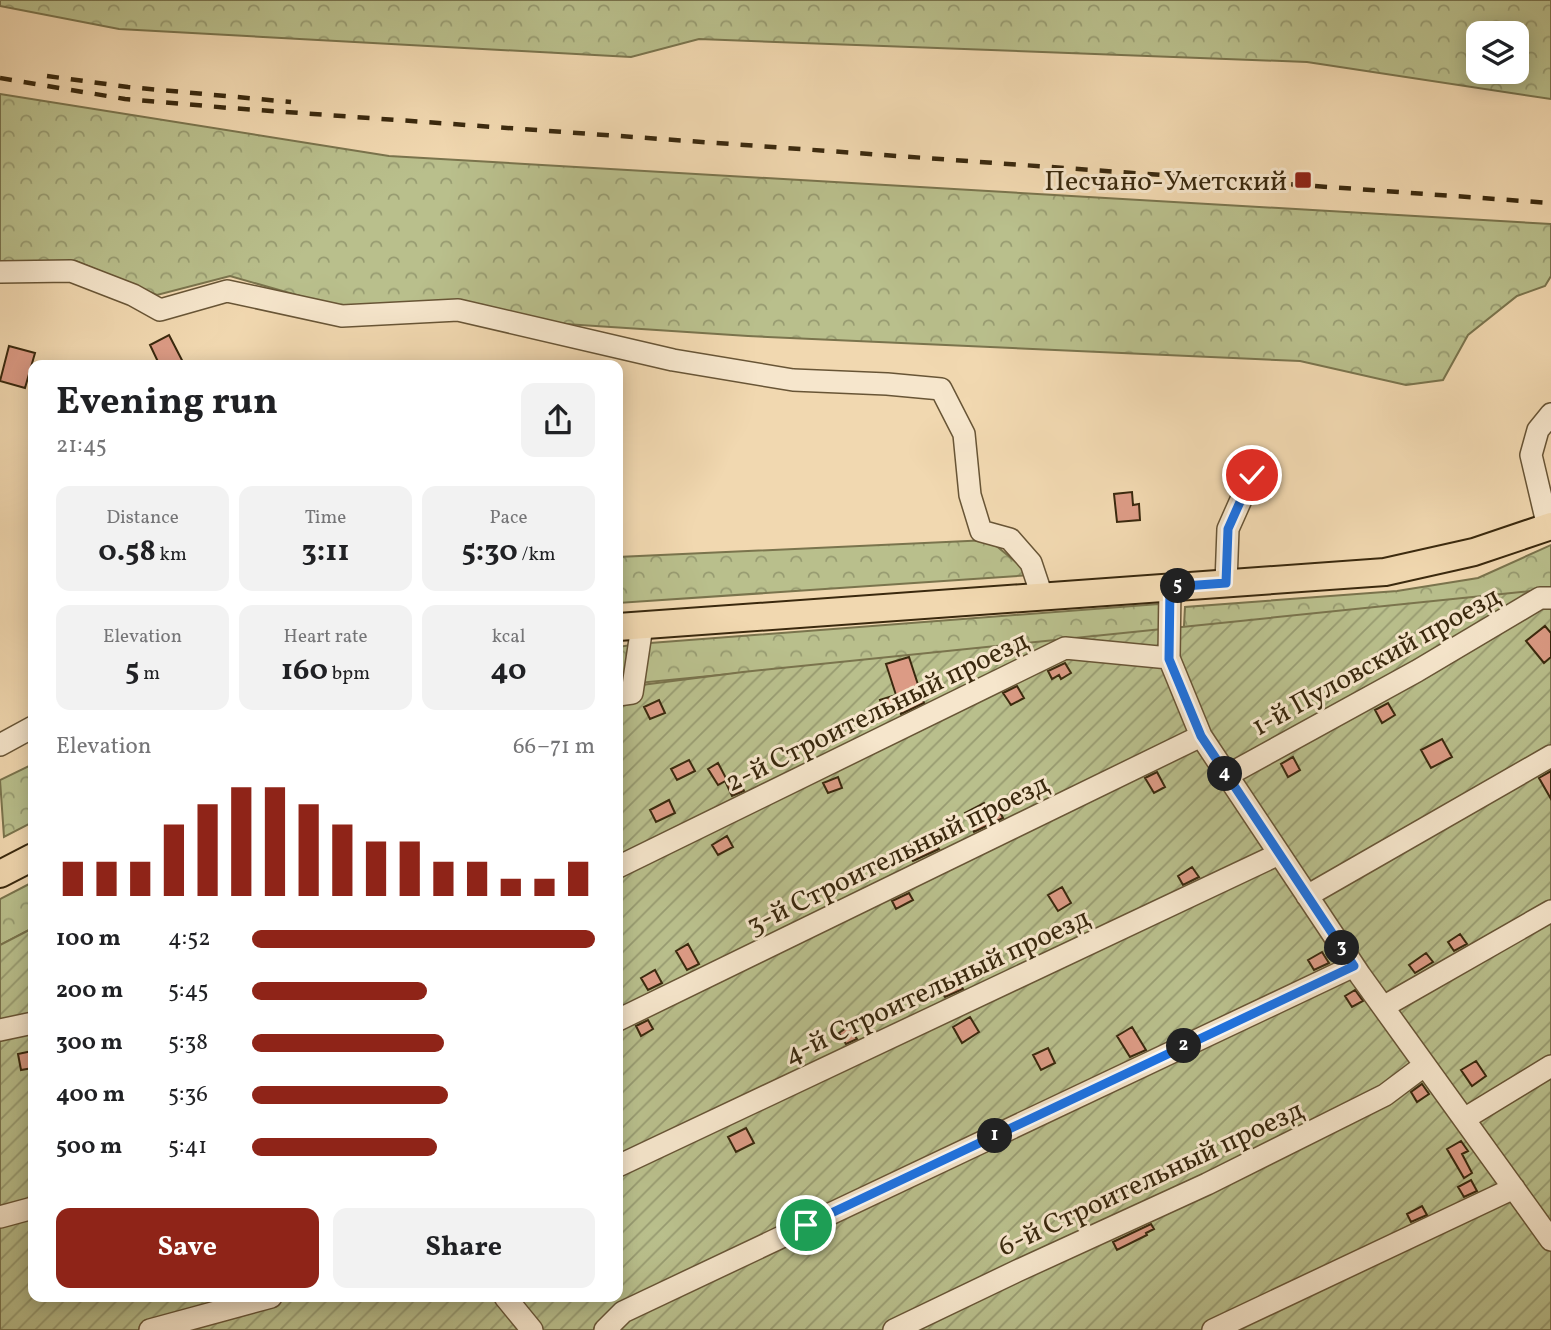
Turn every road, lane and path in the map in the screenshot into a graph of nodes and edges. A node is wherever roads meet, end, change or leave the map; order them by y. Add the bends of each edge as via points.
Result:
1 (0, 272) edge
2 (1551, 414) edge
3 (1252, 475) dead end
4 (1550, 526) edge
5 (1226, 583) junction
6 (1170, 587) junction
7 (1042, 596) junction
8 (1551, 598) edge
9 (630, 626) edge
10 (1169, 659) junction
11 (623, 694) edge
12 (28, 730) edge
13 (1201, 736) junction
14 (0, 745) edge
15 (1551, 756) edge
16 (1226, 776) junction
17 (1279, 854) junction
18 (28, 860) edge
19 (623, 865) edge
20 (0, 874) edge
21 (1307, 896) junction
22 (1551, 911) edge
23 (1354, 966) junction
24 (1383, 1007) junction
25 (623, 1018) edge
26 (28, 1024) edge
27 (0, 1030) edge
28 (1425, 1065) junction
29 (1551, 1066) edge
30 (1464, 1119) junction
31 (623, 1164) edge
32 (1514, 1188) junction
33 (28, 1209) edge
34 (0, 1217) edge
35 (1549, 1232) edge
36 (253, 1302) edge
37 (509, 1302) edge
38 (150, 1330) edge
39 (531, 1330) edge
40 (605, 1330) edge
41 (894, 1330) edge
42 (1213, 1330) edge

1 - 7 street via 71,271 160,310 227,291 342,316 458,310 673,359 793,380 941,389 964,434 970,495 981,531 1010,539 1031,563
2 - 4 street via 1538,430 1531,455
3 - 5 street via 1228,529
4 - 5 main road via 1474,552 1384,572
5 - 6 main road
6 - 7 main road
6 - 10 street
7 - 9 main road
8 - 16 street, 1-й Пуловский проезд via 1540,598
9 - 11 street via 632,692
10 - 13 street
10 - 19 street, 2-й Строительный проезд via 1065,648
12 - 14 street
13 - 16 street
13 - 25 street, 3-й Строительный проезд
15 - 21 street
16 - 17 street
17 - 21 street
17 - 31 street, 4-й Строительный проезд
18 - 20 main road
21 - 23 street
22 - 24 street
23 - 24 street
23 - 40 street via 623,1312
24 - 28 street
26 - 27 street
28 - 30 street
28 - 41 street, 6-й Строительный проезд via 1385,1095 1208,1184
29 - 30 street
30 - 32 street
32 - 35 street
32 - 42 street
33 - 34 street
36 - 38 street
37 - 39 street

